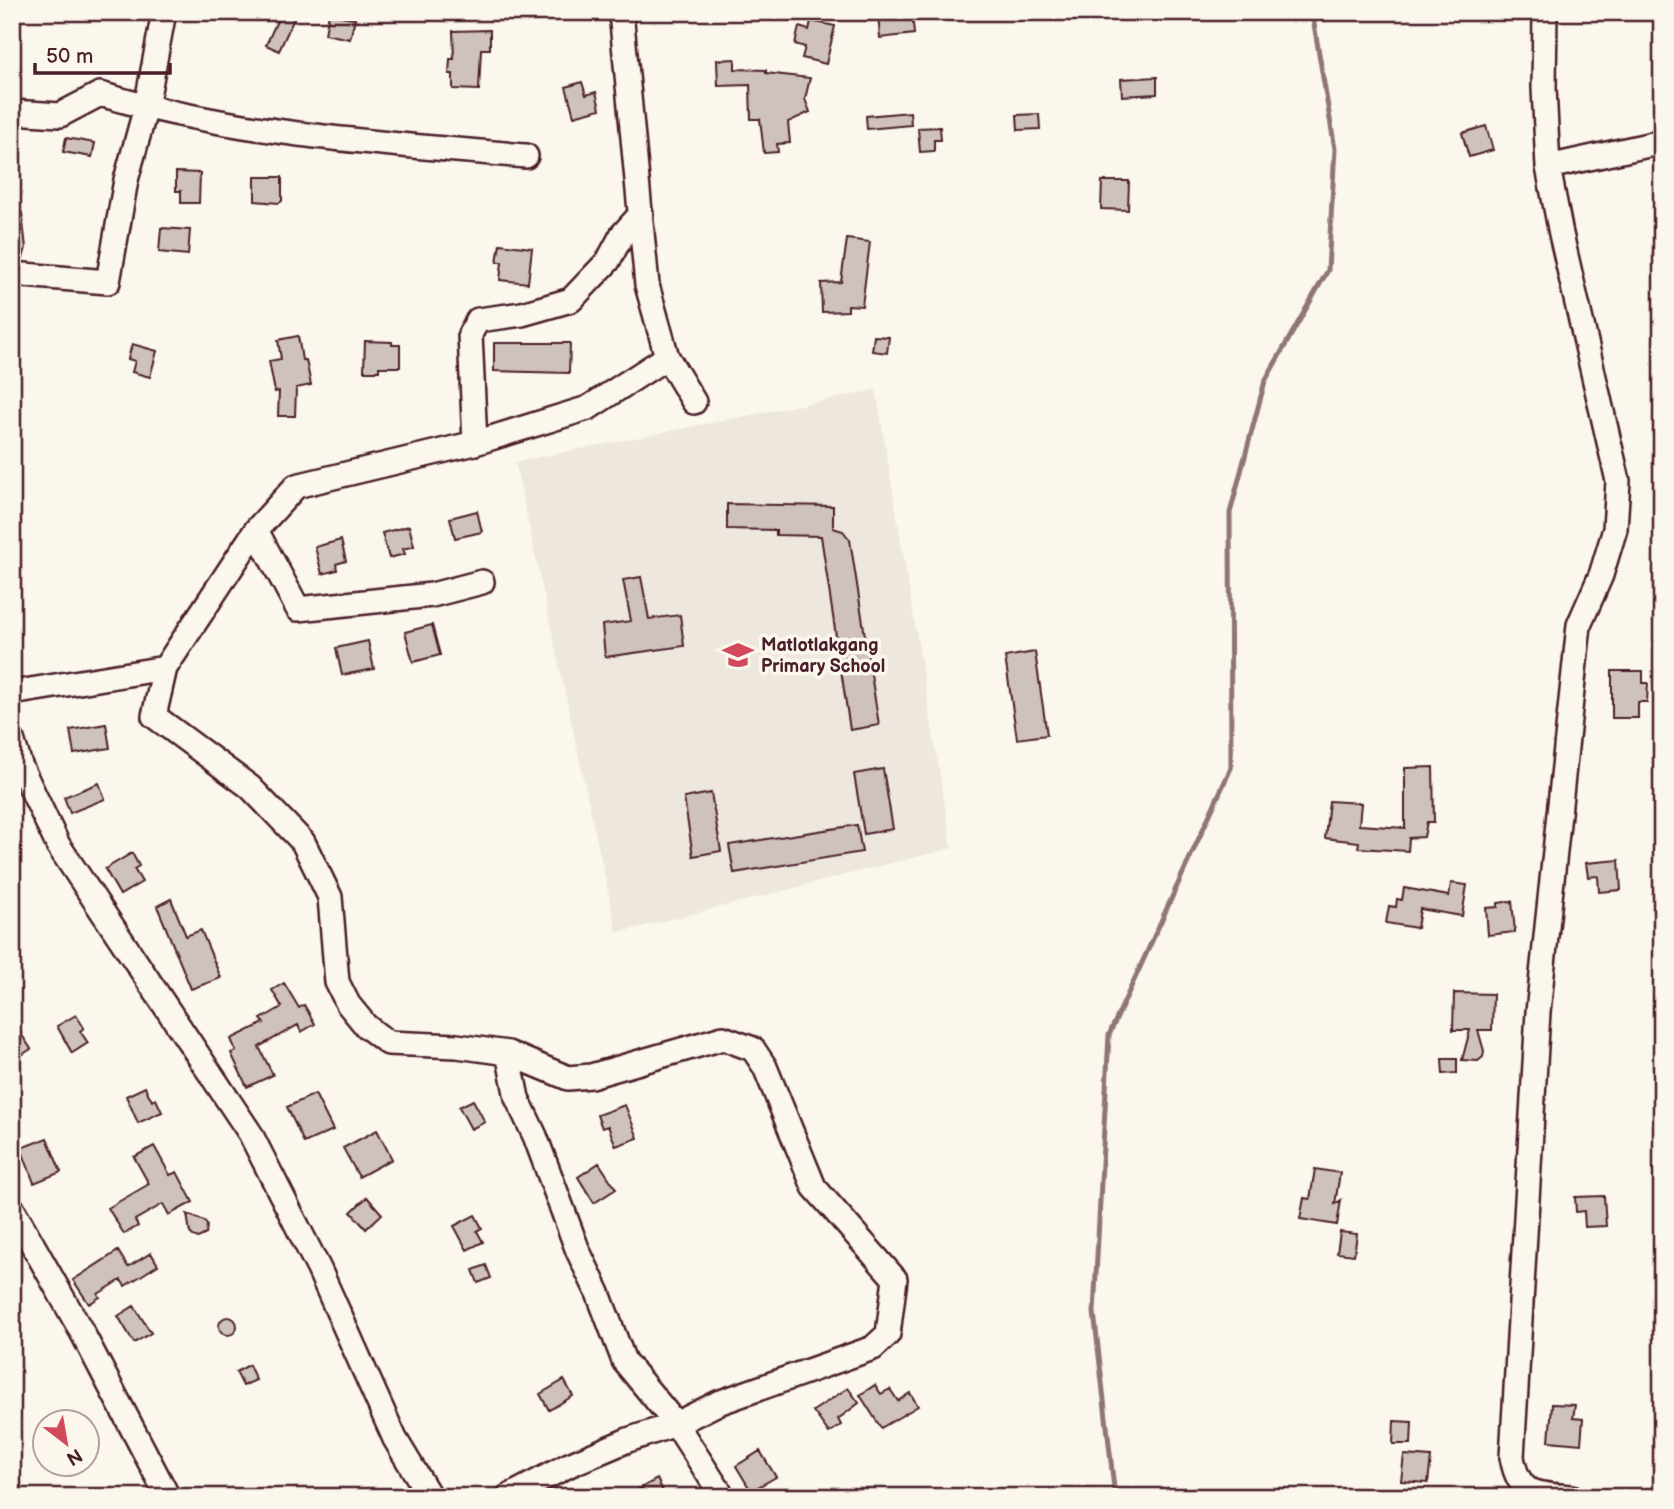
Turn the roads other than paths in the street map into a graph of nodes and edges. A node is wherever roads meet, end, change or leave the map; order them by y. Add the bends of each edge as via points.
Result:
1 (164, 12) edge
2 (621, 12) edge
3 (1545, 12) edge
4 (146, 107) junction
5 (12, 112) edge
6 (1662, 142) edge
7 (526, 156) dead end
8 (1548, 167) junction
9 (641, 214) junction
10 (12, 274) edge
11 (667, 358) junction
12 (694, 402) dead end
13 (475, 443) junction
14 (256, 530) junction
15 (482, 582) dead end
16 (165, 668) junction
17 (12, 693) edge
18 (12, 739) edge
19 (508, 1053) junction
20 (12, 1208) edge
21 (676, 1424) junction
22 (168, 1497) edge
23 (430, 1497) edge
24 (508, 1497) edge
25 (723, 1497) edge
26 (1572, 1497) edge

1 - 4 street
2 - 9 street
3 - 8 street
4 - 5 street via 100,94 60,115
4 - 7 street via 266,129
4 - 10 street via 126,180 108,282
6 - 8 street
8 - 26 street via 1618,481 1615,529 1579,625 1538,1012 1512,1457 1516,1478 1527,1489
9 - 11 street via 647,285
9 - 13 street via 622,234 608,261 571,300 478,320 470,334
11 - 12 street
11 - 13 street via 588,408
13 - 14 street via 296,486
14 - 15 street via 298,609 432,595
14 - 16 street
16 - 17 street
16 - 19 street via 154,716 250,788 303,842 330,897 337,982 366,1026 387,1043
18 - 23 street via 58,845 250,1133 319,1269 395,1439
19 - 21 street via 517,1098 624,1361
19 - 21 street via 568,1078 591,1076 723,1038 752,1049 765,1067 814,1186 895,1279 888,1334 873,1348 719,1403
20 - 22 street
21 - 24 street via 569,1465
21 - 25 street

